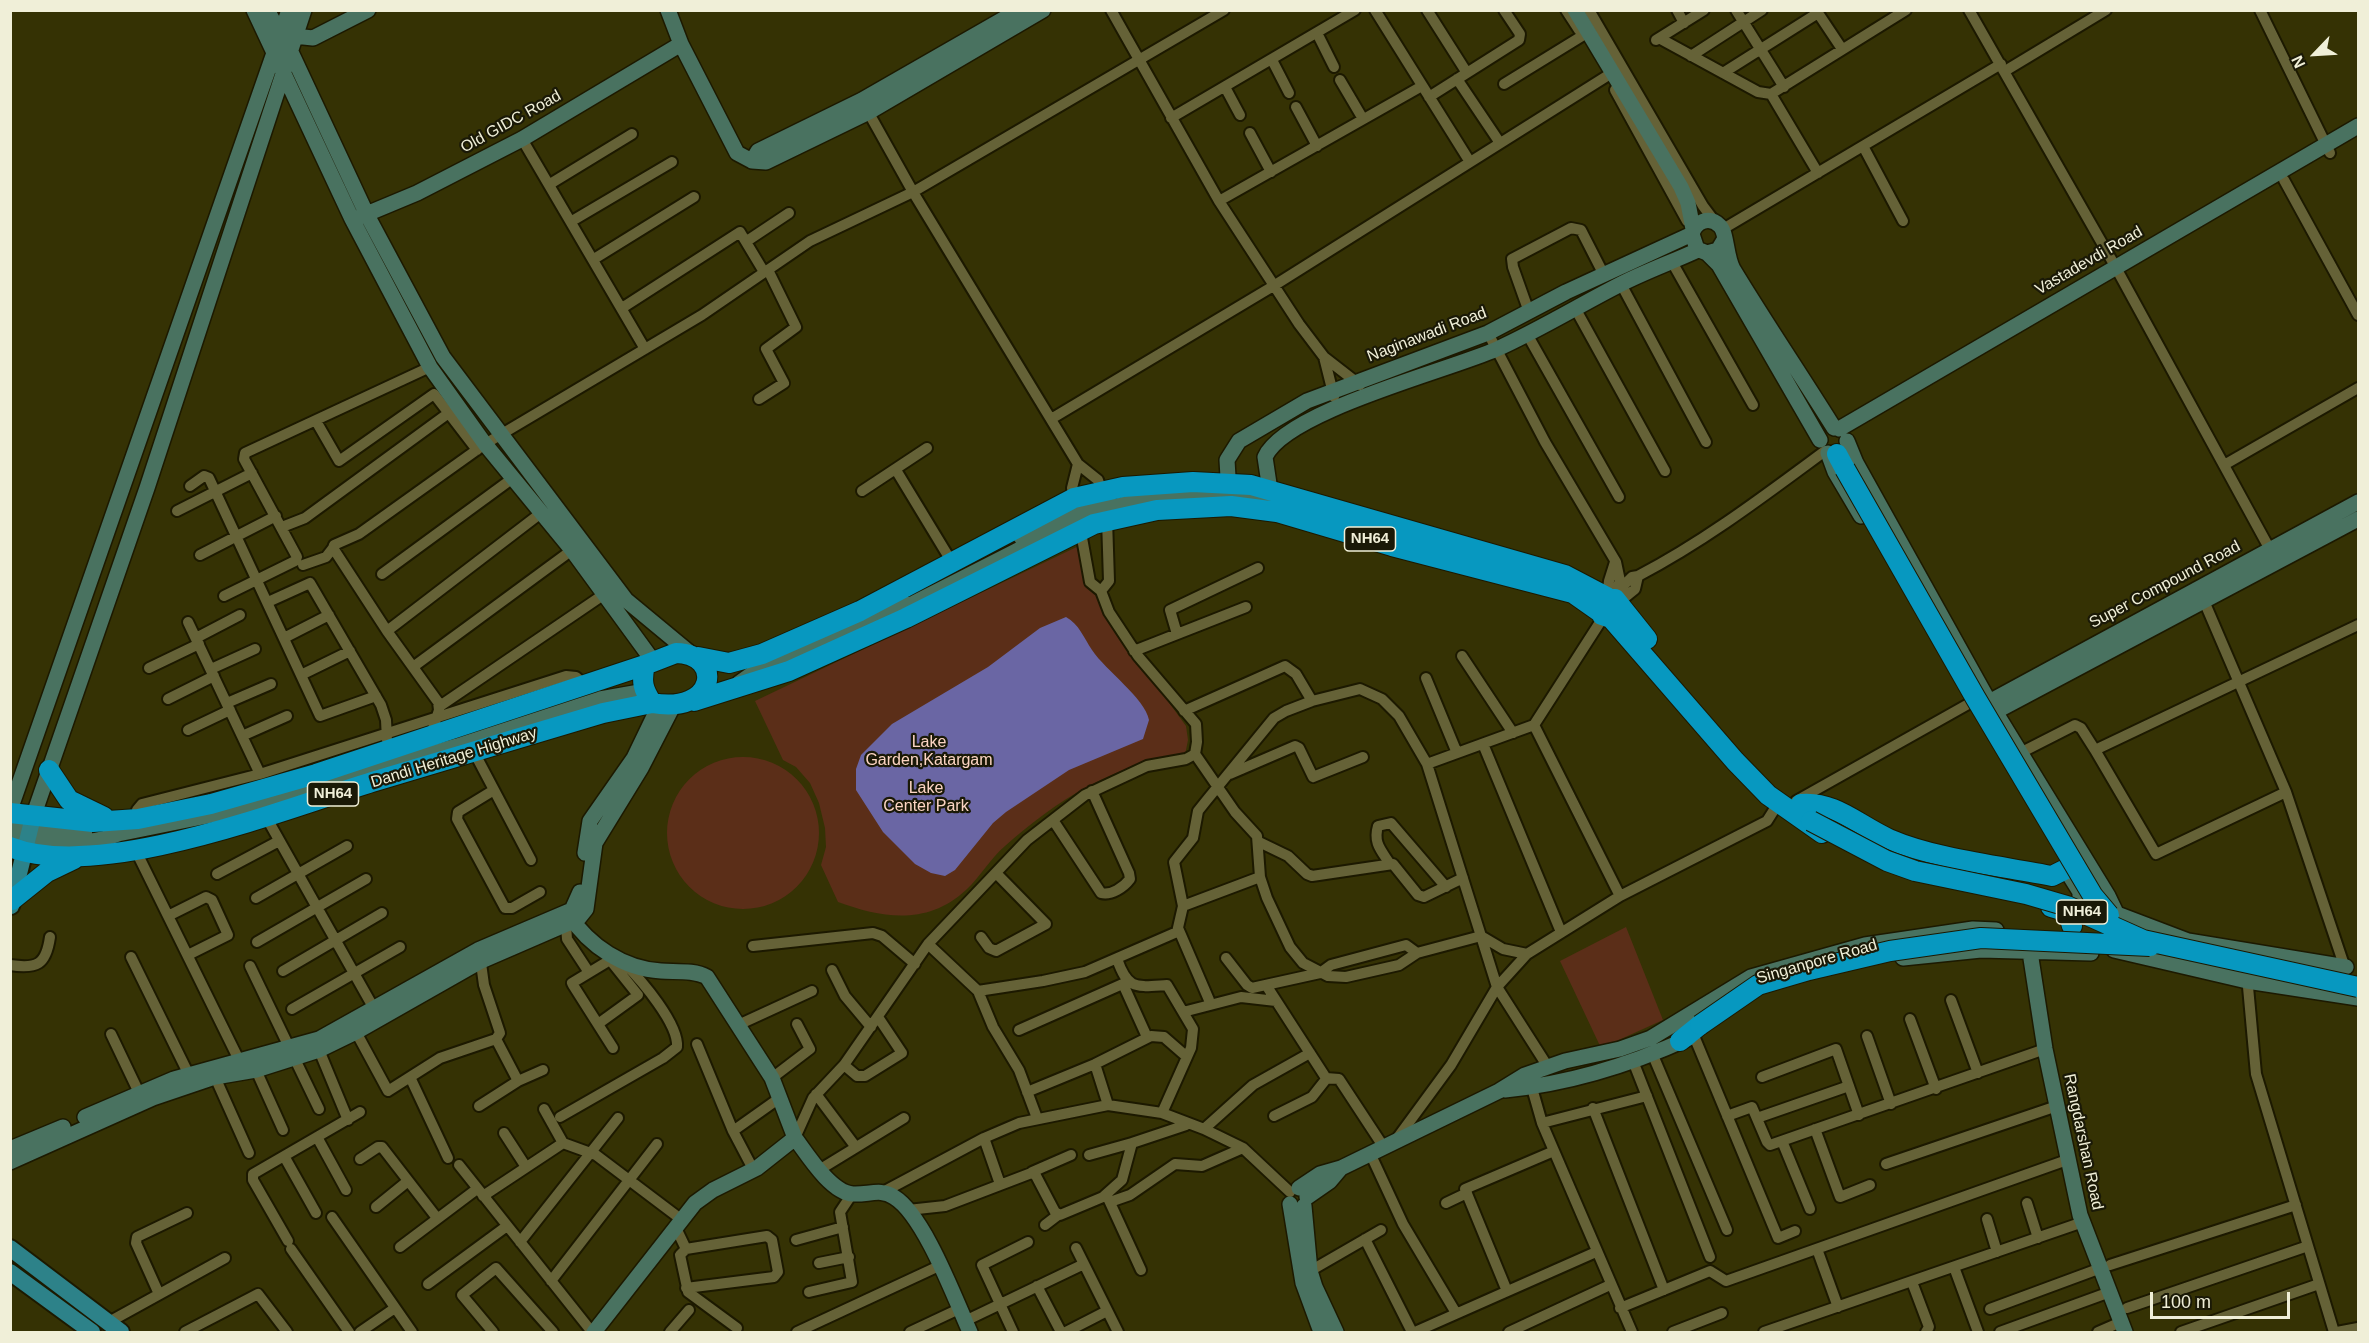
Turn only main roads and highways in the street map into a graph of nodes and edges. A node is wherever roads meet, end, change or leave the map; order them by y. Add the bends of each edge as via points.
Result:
1 (1836, 444) road end
2 (1228, 494) junction
3 (1105, 505) junction
4 (1077, 514) junction
5 (694, 655) junction
6 (647, 665) junction
7 (693, 700) junction
8 (658, 701) junction
9 (49, 770) road end
10 (1800, 809) junction
11 (10, 811) edge
12 (115, 827) junction
13 (22, 837) edge
14 (79, 856) junction
15 (2066, 868) road end
16 (11, 904) edge
17 (2115, 916) junction
18 (2076, 921) road end
19 (2159, 944) junction
20 (2352, 970) edge
21 (2358, 987) edge
22 (1691, 1034) road end
23 (10, 1248) edge
24 (10, 1272) edge
25 (115, 1327) edge
26 (93, 1332) edge

1 - 17 highway, bridge via 2054,831 2093,896
2 - 3 highway, NH64 via 1157,510
2 - 3 highway, NH64 via 1193,482
2 - 10 highway, NH64 via 1565,574 1578,589 1610,607 1771,784
3 - 4 highway, NH64
3 - 4 highway, NH64
4 - 5 highway, NH64 via 762,654 729,663
4 - 7 highway, NH64 via 906,618 789,671
5 - 6 highway, NH64 via 676,653
5 - 7 highway via 706,671 706,683
6 - 8 highway via 642,680
6 - 12 highway, NH64 via 586,686 436,719 387,742
7 - 8 highway, NH64
8 - 14 highway, Dandi Heritage Highway / NH64 via 603,713 186,839
9 - 12 highway via 69,800
10 - 15 highway via 1824,804 1888,839 1922,850 2052,876
10 - 17 highway, NH64 via 1917,863 2027,886
10 - 18 highway via 1807,824 1872,861 1922,879 2064,910
10 - 19 highway, NH64, bridge via 1887,861 2057,903
11 - 13 highway, NH64
12 - 13 highway, NH64
13 - 14 highway, Dandi Heritage Highway / NH64 via 60,857
13 - 16 main road
14 - 16 highway via 47,872
17 - 20 highway, NH64, bridge via 2182,945
19 - 21 highway, NH64, bridge
19 - 22 highway, bridge via 2141,947 1981,938 1890,951 1758,985
23 - 25 main road
24 - 26 main road

